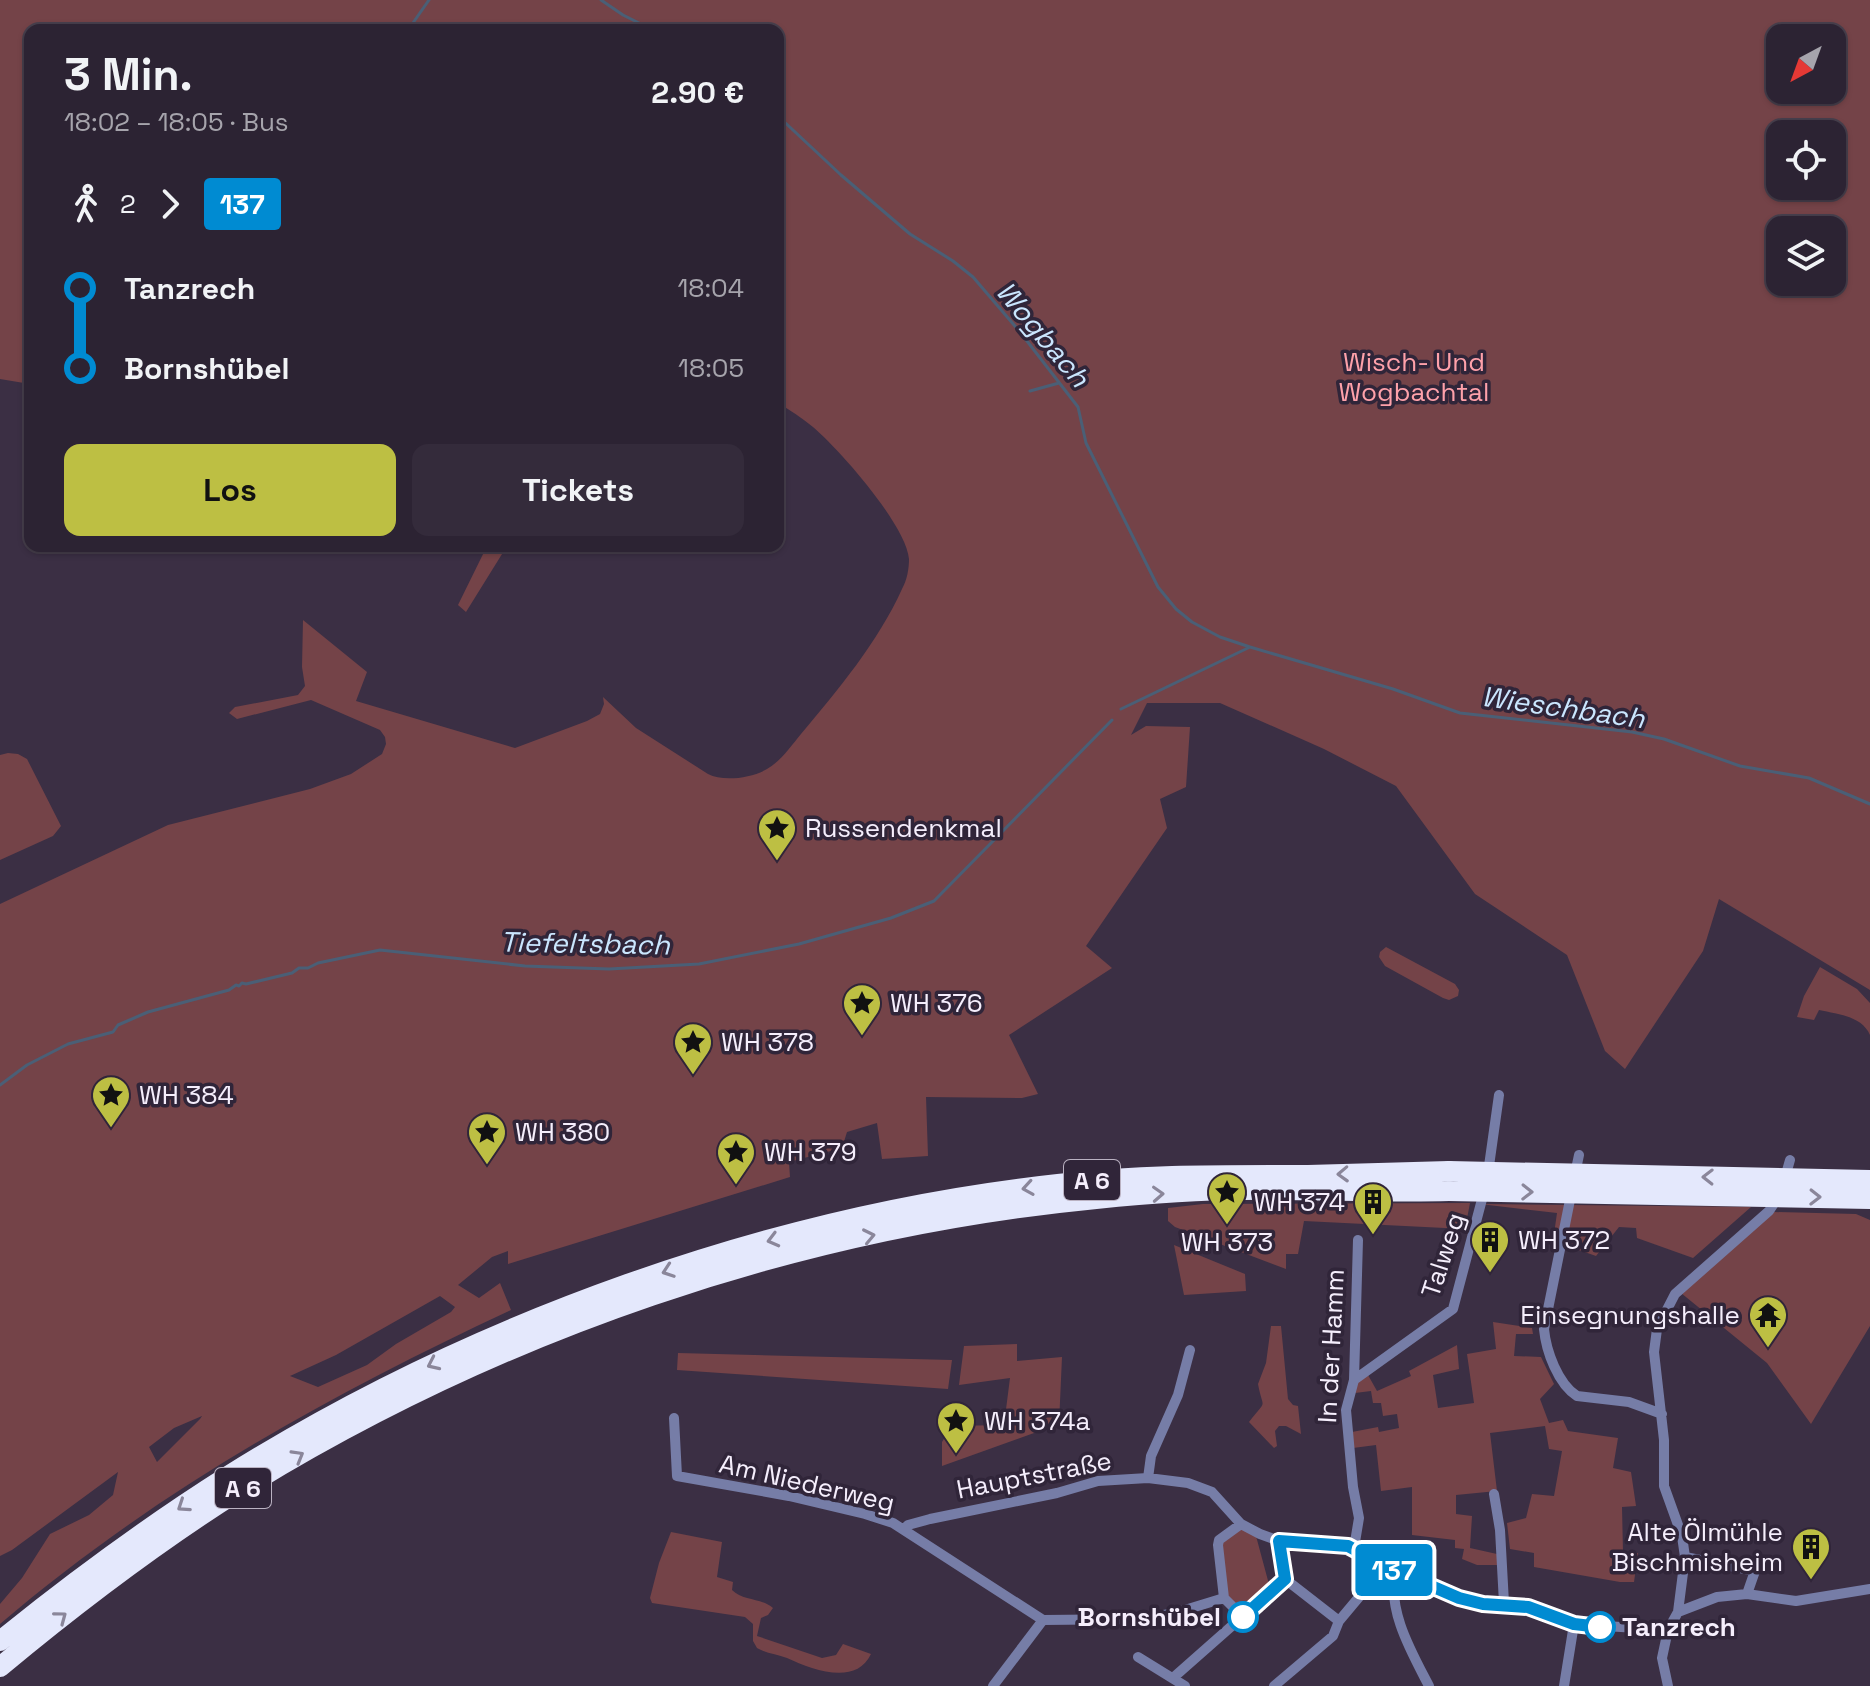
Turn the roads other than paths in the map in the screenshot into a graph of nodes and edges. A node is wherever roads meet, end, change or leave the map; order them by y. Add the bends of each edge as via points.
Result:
1 (1499, 1095) dead end
2 (1579, 1155) dead end
3 (1790, 1160) dead end
4 (1870, 1180) edge
5 (1449, 1181) junction
6 (1870, 1199) edge
7 (1358, 1240) dead end
8 (508, 1341) junction
9 (1190, 1350) dead end
10 (1354, 1380) junction
11 (1662, 1414) junction
12 (674, 1418) dead end
13 (1148, 1478) junction
14 (1494, 1494) dead end
15 (1241, 1524) junction
16 (904, 1529) junction
17 (1279, 1541) junction
18 (1354, 1548) junction
19 (1685, 1557) junction
20 (1385, 1566) junction
21 (1396, 1571) junction
22 (1285, 1579) junction
23 (1870, 1589) edge
24 (1747, 1594) junction
25 (1224, 1598) junction
26 (1504, 1603) junction
27 (1678, 1612) junction
28 (1243, 1617) junction
29 (1043, 1620) junction
30 (1339, 1621) junction
31 (1574, 1624) junction
32 (1668, 1630) junction
33 (0, 1641) edge
34 (1138, 1657) dead end
35 (0, 1667) edge
36 (1174, 1677) junction
37 (993, 1686) edge
38 (1185, 1686) edge
39 (1274, 1686) edge
40 (1429, 1686) edge
41 (1564, 1686) edge
42 (1668, 1686) edge

1 - 10 street, Talweg via 1480,1213 1453,1309
2 - 11 street via 1545,1343 1570,1392
3 - 11 street via 1775,1204 1681,1287 1660,1318 1654,1342
4 -> 5 highway, A 6, bridge
5 -> 6 highway, A 6, bridge
5 - 8 highway, A 6 via 1132,1176 957,1199 770,1240 677,1268
7 - 10 street, In der Hamm
8 -> 33 highway, A 6 via 360,1400 227,1477 111,1555
35 -> 8 highway, A 6 via 122,1570 238,1492
9 - 13 street via 1178,1395 1151,1456
10 - 18 street, In der Hamm via 1346,1410 1359,1518
11 - 19 street via 1664,1486
12 - 16 street, Am Niederweg via 677,1476 850,1510
13 - 15 street, Hauptstraße via 1203,1487
13 - 16 street, Hauptstraße via 1089,1483
14 - 26 street
15 - 17 street, Hauptstraße
15 - 25 street via 1219,1540
16 - 29 street, Am Niederweg
17 - 18 street, Hauptstraße
17 - 22 street
18 - 20 street, Hauptstraße
19 - 24 street via 1755,1571
19 - 27 street
20 - 21 street, Hauptstraße
20 - 30 street
21 - 26 street, Hauptstraße via 1459,1598
21 - 40 street via 1392,1590 1402,1628
22 - 28 street
22 - 30 street
23 - 24 street via 1796,1601
24 - 27 street via 1717,1597
25 - 28 street
25 - 29 street via 1141,1619
26 - 31 street, Hauptstraße
27 - 32 street
28 - 36 street
29 - 37 street
30 - 39 street via 1333,1636
31 - 32 street, Hauptstraße
31 - 41 street
32 - 42 street via 1662,1658
34 - 36 street
36 - 38 street

